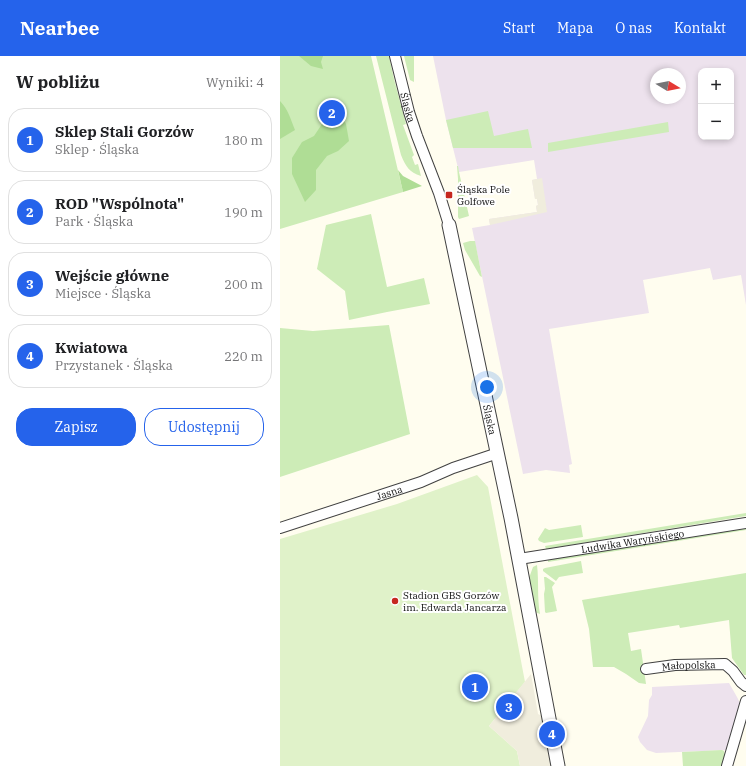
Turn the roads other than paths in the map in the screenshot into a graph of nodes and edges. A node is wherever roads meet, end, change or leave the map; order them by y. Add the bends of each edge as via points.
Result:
1 (395, 56) edge
2 (449, 225) joint
3 (498, 453) junction
4 (746, 523) edge
5 (280, 528) edge
6 (519, 559) junction
7 (646, 669) dead end
8 (746, 686) edge
9 (746, 701) edge
10 (558, 766) edge
11 (727, 766) edge

1 - 2 street, Śląska via 409,112
2 - 3 street, Śląska
3 - 5 street, Jasna via 421,482
3 - 6 street, Śląska
4 - 6 street, Ludwika Waryńskiego
6 - 10 street, Śląska
7 - 8 street, Małopolska via 675,664 725,664
9 - 11 street

